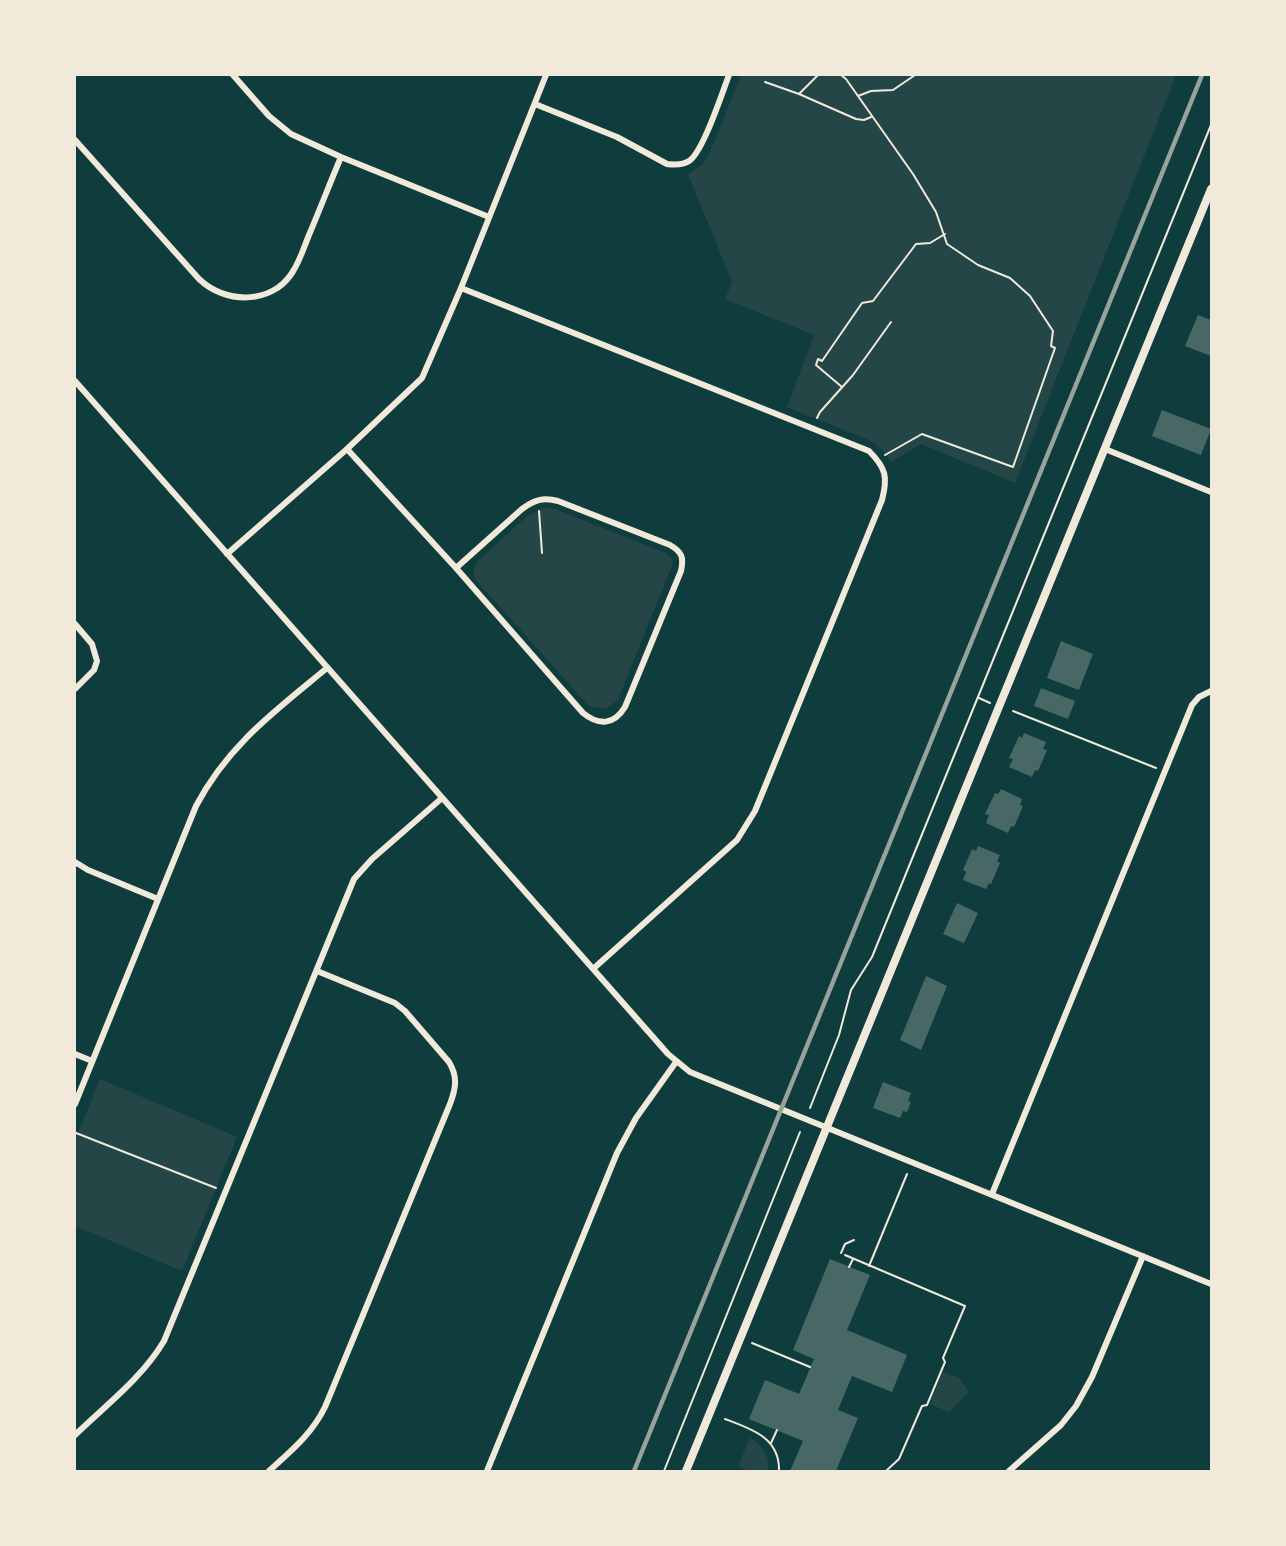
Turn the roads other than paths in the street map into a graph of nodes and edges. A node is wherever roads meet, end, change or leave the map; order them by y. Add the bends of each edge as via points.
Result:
1 (233, 75) edge
2 (546, 75) edge
3 (729, 75) edge
4 (535, 104) junction
5 (75, 140) edge
6 (341, 157) junction
7 (1211, 189) edge
8 (489, 217) junction
9 (461, 288) junction
10 (75, 381) edge
11 (347, 448) junction
12 (1105, 449) junction
13 (1211, 492) edge
14 (227, 554) junction
15 (456, 568) junction
16 (75, 624) edge
17 (327, 668) junction
18 (75, 689) edge
19 (1211, 691) edge
20 (442, 798) junction
21 (75, 862) edge
22 (158, 899) junction
23 (593, 969) junction
24 (316, 970) junction
25 (75, 1054) edge
26 (92, 1061) junction
27 (676, 1062) junction
28 (75, 1104) edge
29 (827, 1128) junction
30 (992, 1194) junction
31 (1143, 1256) junction
32 (1211, 1284) edge
33 (75, 1435) edge
34 (269, 1471) edge
35 (487, 1471) edge
36 (686, 1471) edge
37 (1009, 1471) edge

1 - 6 street via 280,126
2 - 4 street
3 - 4 street via 699,149 689,161 674,165
4 - 8 street
5 - 6 street via 199,279 213,290 240,298 269,292 292,274
6 - 8 street
7 - 12 street
8 - 9 street
9 - 11 street via 422,378
9 - 23 street via 869,451 884,472 882,500 746,828
10 - 14 street
11 - 14 street
11 - 15 street
12 - 13 street
12 - 29 street
14 - 17 street
15 - 15 street via 583,712 599,722 608,722 625,706 681,571 683,556 670,545 558,501 543,499 522,509
16 - 18 street via 92,644 97,661 94,670
17 - 20 street
17 - 22 street via 247,736 219,767 196,806
19 - 30 street via 1192,705
20 - 23 street
20 - 24 street via 360,872
21 - 22 street
22 - 26 street
23 - 27 street
24 - 33 street via 164,1341 144,1370
24 - 34 street via 401,1007 449,1062 456,1081 446,1114 325,1407 304,1440
25 - 26 street
26 - 28 street
27 - 29 street via 690,1072
27 - 35 street via 636,1118 617,1153
29 - 30 street
29 - 36 street
30 - 31 street
31 - 32 street
31 - 37 street via 1076,1406 1061,1425

